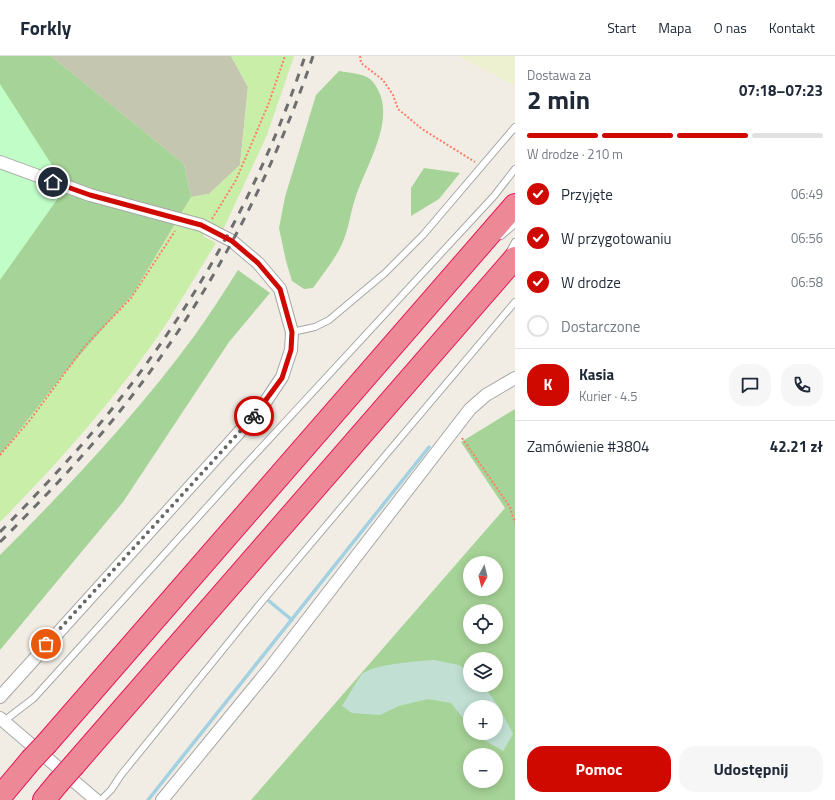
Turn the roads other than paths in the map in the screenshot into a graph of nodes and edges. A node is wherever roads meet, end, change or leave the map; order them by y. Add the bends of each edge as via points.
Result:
1 (515, 126) edge
2 (0, 162) edge
3 (515, 169) edge
4 (515, 205) edge
5 (515, 224) edge
6 (497, 239) dead end
7 (515, 242) edge
8 (491, 244) dead end
9 (515, 258) edge
10 (455, 274) junction
11 (482, 296) junction
12 (515, 302) edge
13 (292, 332) junction
14 (515, 378) edge
15 (0, 697) edge
16 (2, 720) edge
17 (0, 797) edge
18 (44, 800) edge
19 (96, 800) edge
20 (101, 800) edge
21 (162, 800) edge

1 - 13 lane via 423,235 385,273 329,320 315,327
2 - 13 street via 90,195 207,228 232,241 263,268 280,289
3 - 16 lane via 494,196 34,698
4 - 10 highway
5 - 6 lane
7 - 11 lane
8 - 10 lane
9 - 11 highway
10 - 17 highway, bridge
11 - 18 highway, bridge
12 - 20 lane via 259,605
13 - 15 street via 291,350 282,378 262,407
14 - 21 street via 486,395 470,410 270,668
16 - 19 street

